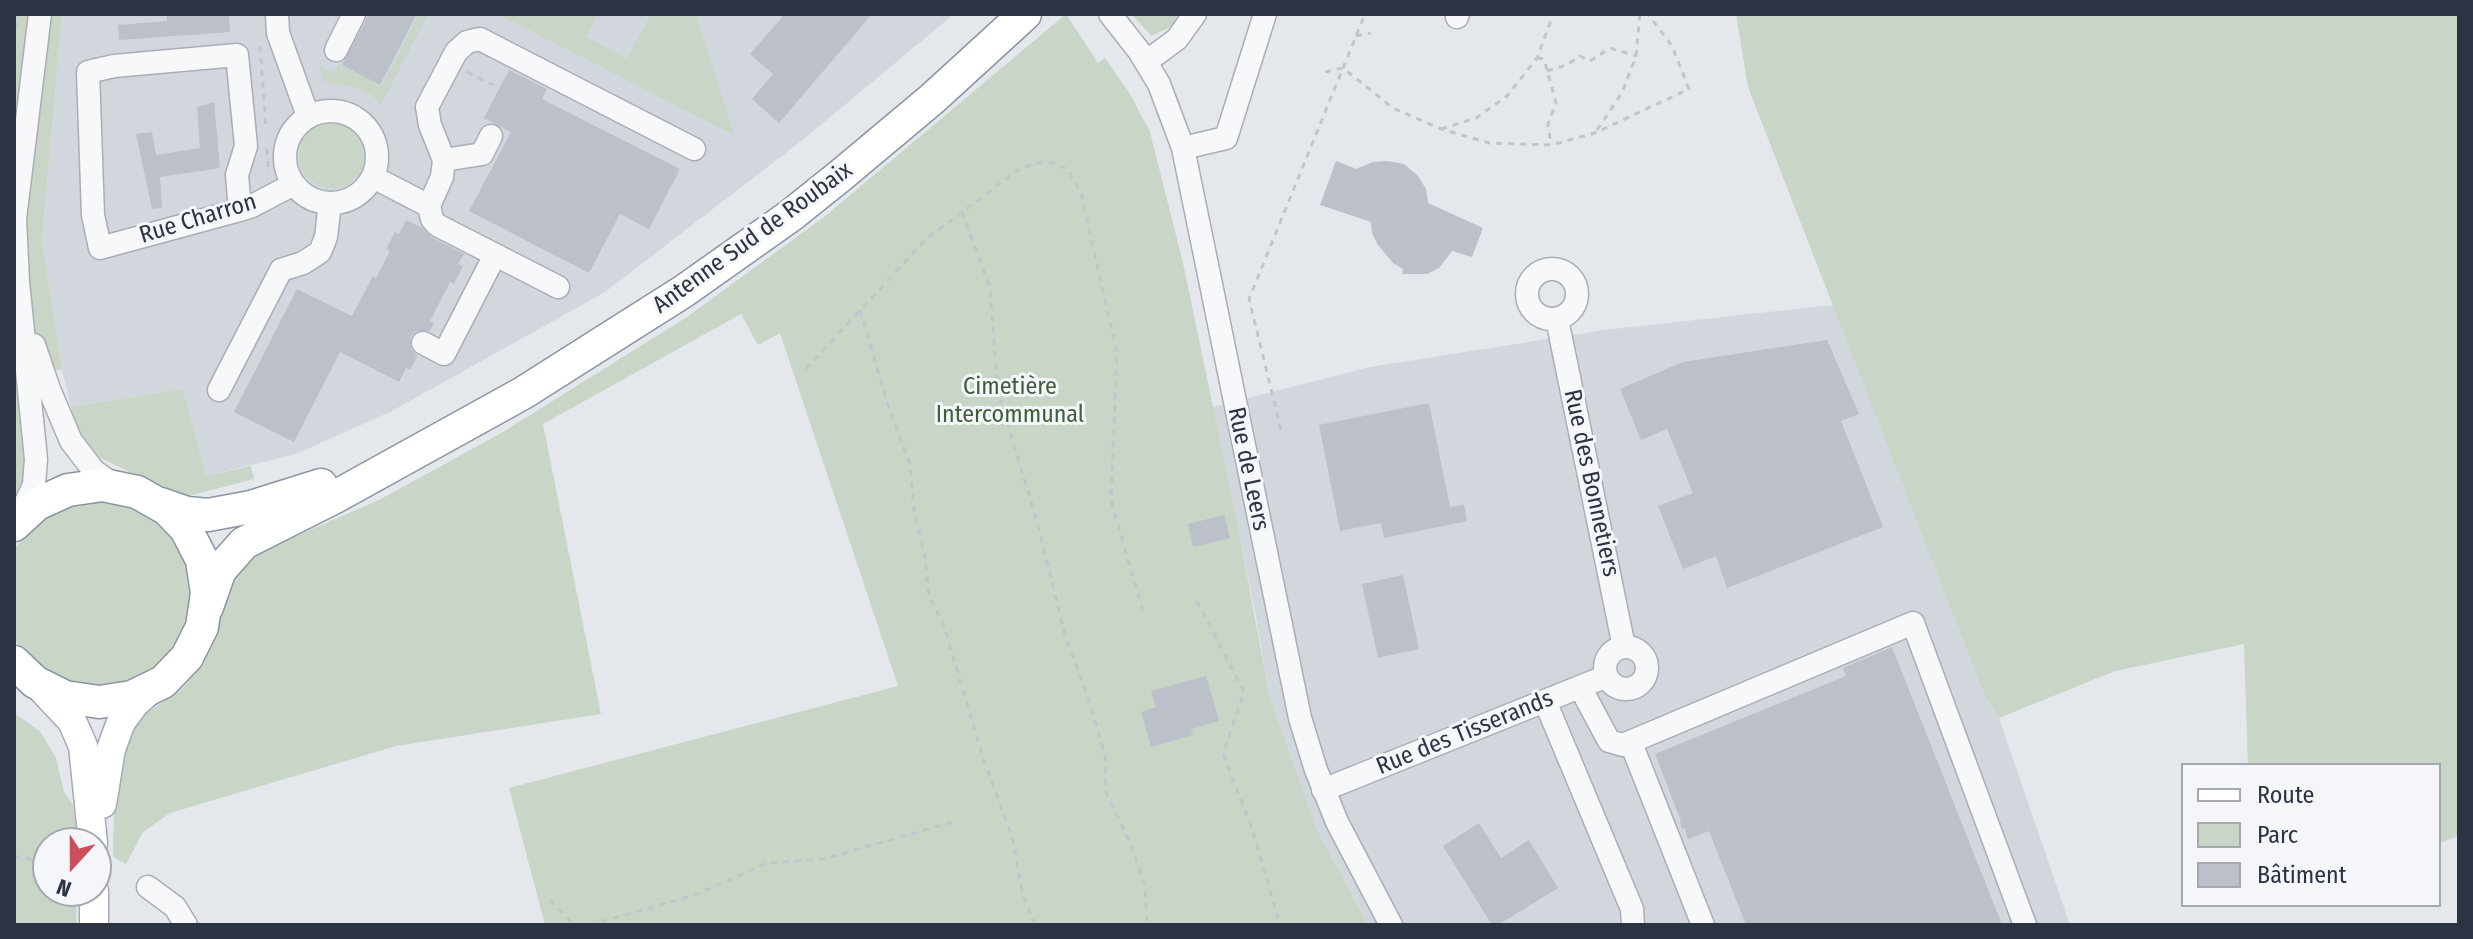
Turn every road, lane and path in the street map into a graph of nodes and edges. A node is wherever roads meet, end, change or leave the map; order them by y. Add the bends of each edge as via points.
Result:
1 (18, 14) edge
2 (40, 14) edge
3 (277, 14) edge
4 (354, 14) edge
5 (1025, 14) edge
6 (1110, 14) edge
7 (1195, 14) edge
8 (1265, 14) edge
9 (1365, 14) edge
10 (1551, 14) edge
11 (1640, 14) edge
12 (1648, 14) edge
13 (1371, 33) dead end
14 (1356, 36) junction
15 (14, 41) edge
16 (336, 50) dead end
17 (1636, 56) junction
18 (1537, 58) junction
19 (1146, 62) junction
20 (1343, 68) junction
21 (1547, 71) junction
22 (1325, 72) dead end
23 (469, 73) dead end
24 (493, 85) dead end
25 (308, 116) junction
26 (1441, 129) junction
27 (1595, 133) junction
28 (491, 136) dead end
29 (1551, 145) junction
30 (1183, 148) junction
31 (694, 149) dead end
32 (444, 160) junction
33 (373, 177) junction
34 (294, 184) junction
35 (330, 203) junction
36 (429, 206) junction
37 (240, 210) junction
38 (962, 212) junction
39 (495, 255) junction
40 (18, 282) junction
41 (558, 287) dead end
42 (860, 310) junction
43 (1557, 319) dead end
44 (423, 343) dead end
45 (806, 369) dead end
46 (219, 390) dead end
47 (457, 429) junction
48 (1281, 430) dead end
49 (117, 487) junction
50 (155, 501) junction
51 (14, 525) edge
52 (1197, 601) dead end
53 (207, 607) junction
54 (1144, 615) dead end
55 (1624, 647) junction
56 (22, 671) edge
57 (1607, 676) junction
58 (1580, 687) junction
59 (151, 689) junction
60 (1545, 701) junction
61 (1631, 743) junction
62 (1323, 790) junction
63 (956, 821) dead end
64 (91, 827) edge
65 (100, 827) edge
66 (148, 887) dead end
67 (550, 900) dead end
68 (186, 925) edge
69 (574, 925) edge
70 (590, 925) edge
71 (1035, 925) edge
72 (1147, 925) edge
73 (1280, 925) edge
74 (1391, 925) edge
75 (1633, 925) edge
76 (1703, 925) edge
77 (2025, 925) edge

1 - 15 path
2 - 40 street via 16,197
3 - 25 street via 278,33
4 - 16 street
5 - 47 highway, Antenne Sud de Roubaix via 889,136 741,252 570,365
6 - 19 street, Rue de Leers
7 - 19 street via 1177,39
8 - 30 street via 1226,138
9 - 14 path
10 - 18 path
11 - 17 path
12 - 27 path via 1672,46 1689,89
13 - 14 path
14 - 20 path
17 - 21 path via 1610,48 1590,61 1580,56
17 - 27 path via 1622,93
18 - 21 path via 1544,59
18 - 26 path via 1507,96 1476,118
19 - 30 street, Rue de Leers
20 - 22 path
20 - 26 path via 1393,108
20 - 48 path via 1249,299
21 - 29 path via 1556,103 1548,124
23 - 24 path
25 - 33 street via 339,111 367,127 378,156
25 - 34 street via 286,147 286,166
26 - 29 path via 1489,143
27 - 29 path
28 - 32 street via 482,154
30 - 62 street, Rue de Leers via 1291,680
31 - 32 street via 480,39 456,52 427,107
32 - 36 street
33 - 35 street via 351,199
33 - 36 street
34 - 35 street via 310,198
34 - 37 street, Rue Charron
35 - 46 street via 320,252 281,270
36 - 39 street via 437,225
37 - 37 street, Rue Charron via 100,248 93,215 88,72 237,55 246,146 237,175
38 - 42 path via 925,240
38 - 54 path via 1018,170 1036,163 1055,163 1068,170 1081,193 1117,353 1111,500
38 - 72 path via 990,288 998,393 1065,635 1105,756 1106,792 1145,886
39 - 41 street
39 - 44 street via 444,354
40 - 49 street via 64,427 86,462
40 - 51 street via 36,459 34,485
42 - 45 path
42 - 71 path via 910,464 929,597 952,649
43 - 55 street, Rue des Bonnetiers
47 - 50 highway, Antenne Sud de Roubaix via 251,507 196,514
47 - 53 highway, Antenne Sud de Roubaix via 244,543 220,570
49 - 50 highway, Antenne Sud de Roubaix
49 - 51 highway via 62,492 37,504
50 - 53 highway via 177,519 197,547
52 - 73 path via 1244,692 1223,754 1252,828
53 - 59 highway, Antenne Sud de Roubaix via 191,652
55 - 57 street via 1608,657
55 - 57 street via 1643,655 1647,669 1642,682 1623,689
56 - 59 highway via 59,695 92,702 126,699
56 - 64 main road via 72,721 83,746
57 - 58 street, Rue des Tisserands
58 - 60 street, Rue des Tisserands
58 - 61 street via 1609,741
59 - 65 main road via 127,712 111,749
60 - 62 street, Rue des Tisserands
60 - 75 street via 1632,909
61 - 76 street
61 - 77 street via 1913,623
62 - 74 street, Rue de Leers
63 - 70 path via 824,859 767,863 695,895
66 - 68 street via 175,907
67 - 69 path

